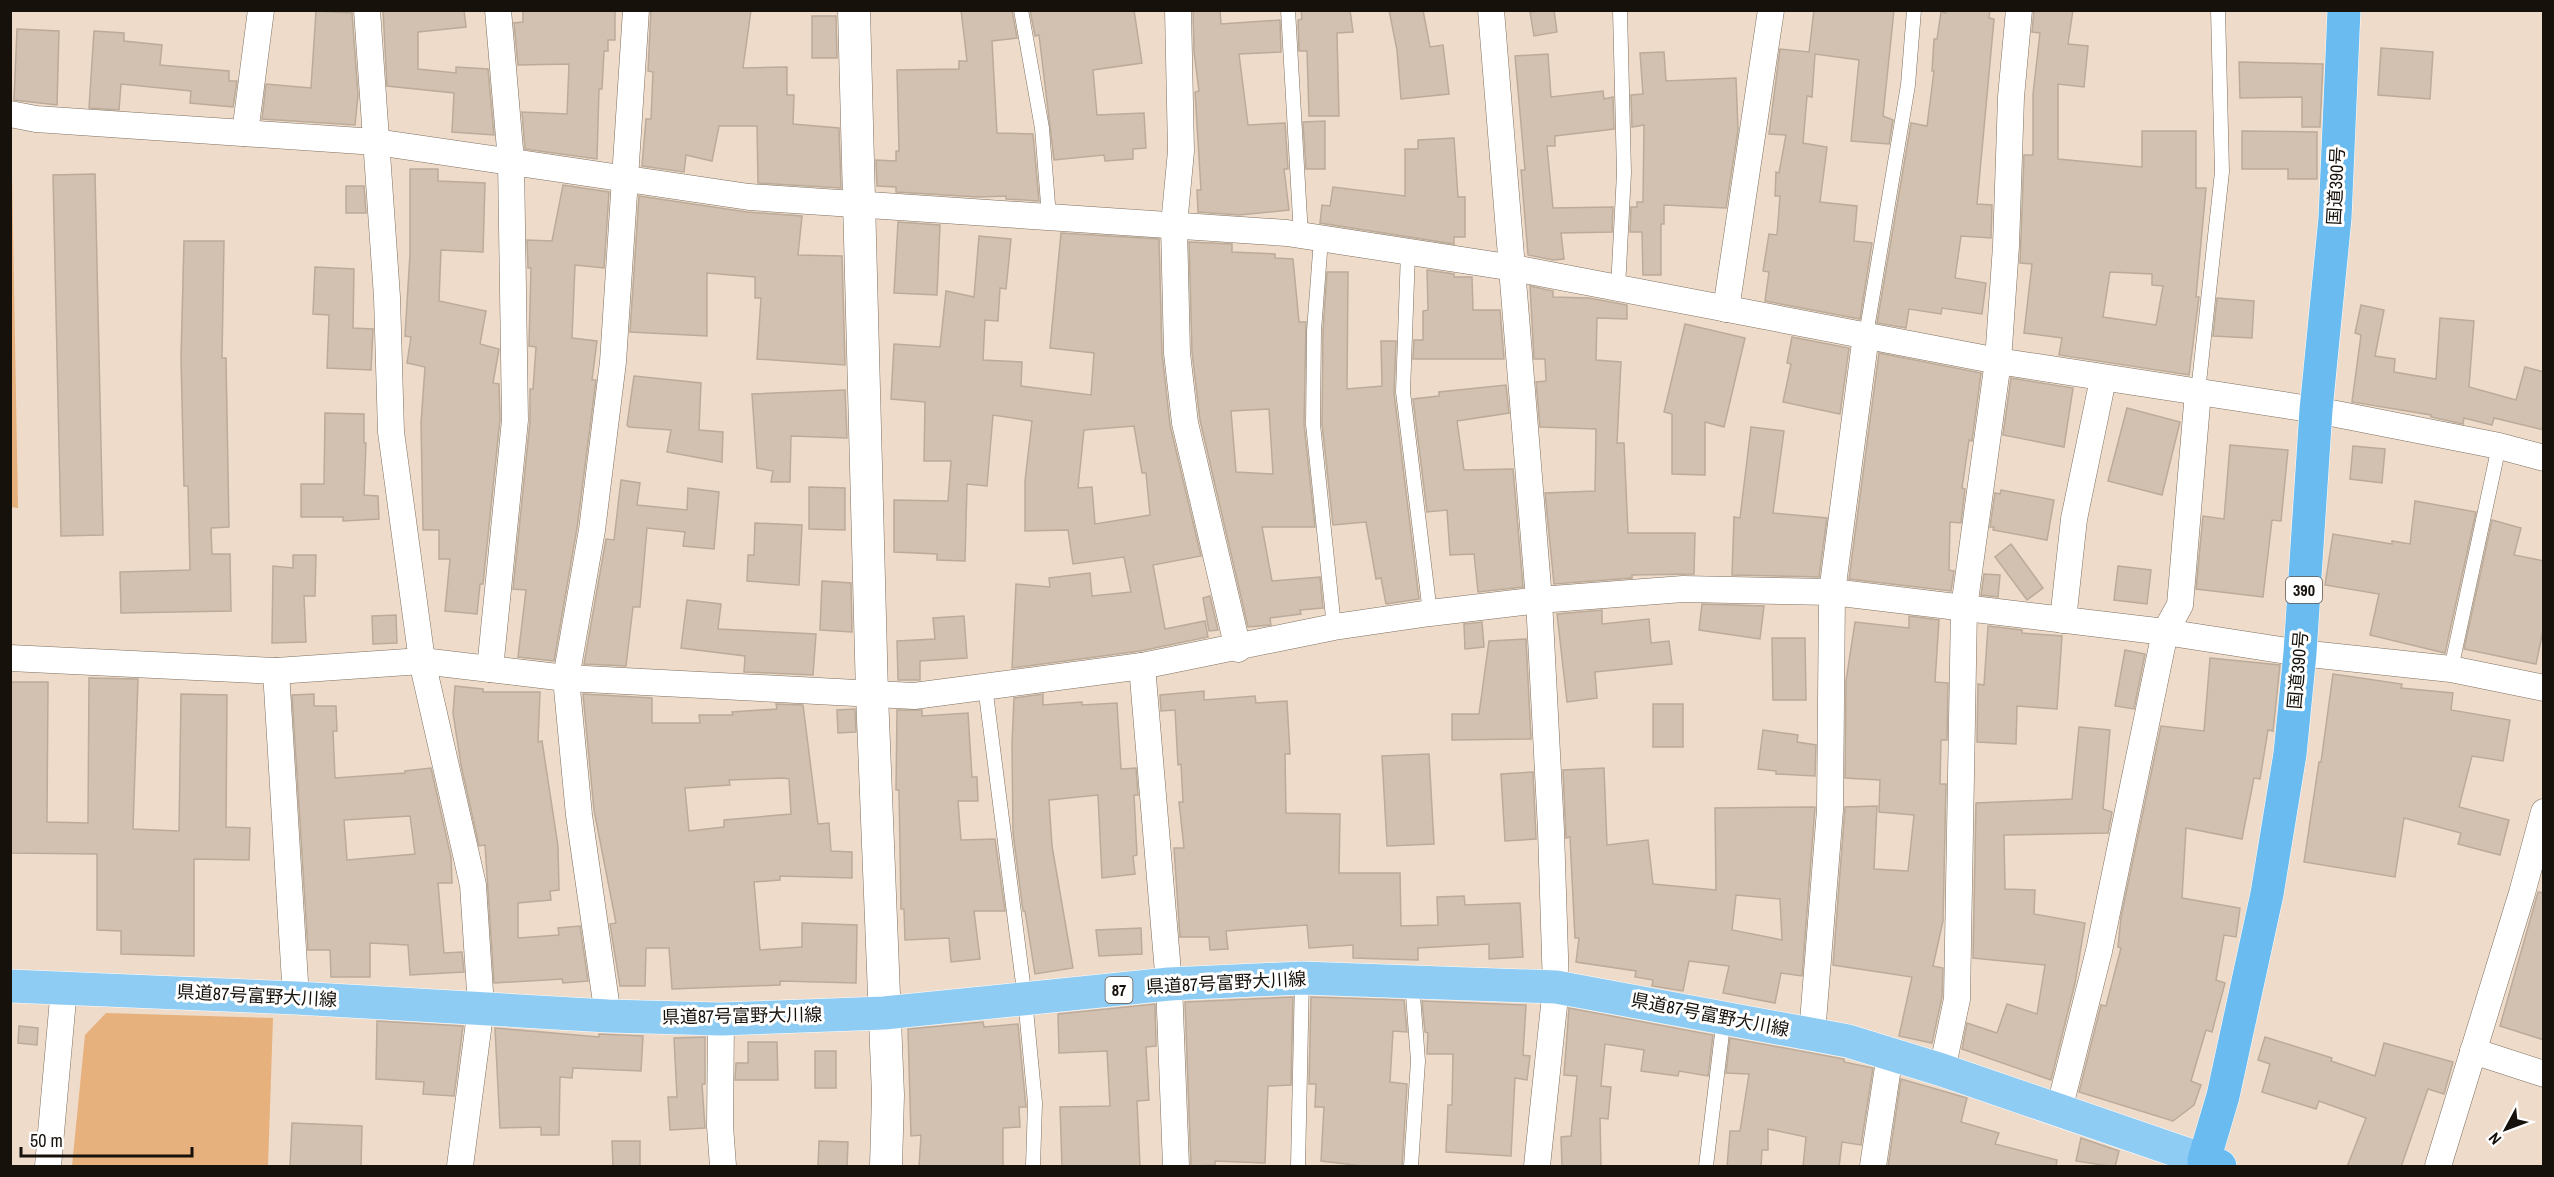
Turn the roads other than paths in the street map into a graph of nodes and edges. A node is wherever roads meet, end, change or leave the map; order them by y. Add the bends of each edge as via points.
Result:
1 (261, 10) edge
2 (367, 10) edge
3 (498, 10) edge
4 (636, 10) edge
5 (854, 10) edge
6 (1021, 10) edge
7 (1178, 10) edge
8 (1288, 10) edge
9 (1491, 10) edge
10 (1620, 10) edge
11 (1771, 10) edge
12 (1914, 10) edge
13 (2019, 10) edge
14 (2218, 10) edge
15 (2344, 10) edge
16 (10, 114) edge
17 (245, 133) junction
18 (376, 142) junction
19 (511, 161) junction
20 (625, 178) junction
21 (860, 204) junction
22 (1049, 217) junction
23 (1174, 225) junction
24 (1311, 237) junction
25 (1408, 252) junction
26 (1514, 268) junction
27 (1618, 288) junction
28 (1726, 309) junction
29 (1866, 335) junction
30 (1998, 362) junction
31 (2103, 379) junction
32 (2198, 392) junction
33 (2316, 410) junction
34 (2499, 446) junction
35 (2544, 458) edge
36 (1832, 592) junction
37 (1539, 600) junction
38 (1964, 608) junction
39 (1430, 613) junction
40 (2063, 620) junction
41 (1334, 627) junction
42 (2165, 632) junction
43 (1238, 649) junction
44 (2301, 653) junction
45 (10, 658) edge
46 (422, 661) junction
47 (1142, 666) junction
48 (490, 669) junction
49 (2451, 669) junction
50 (276, 671) junction
51 (566, 678) junction
52 (985, 686) junction
53 (2544, 688) edge
54 (872, 694) junction
55 (2544, 812) edge
56 (2533, 896) edge
57 (1302, 978) junction
58 (1412, 982) junction
59 (1169, 984) junction
60 (10, 986) edge
61 (1556, 987) junction
62 (64, 988) junction
63 (296, 998) junction
64 (1025, 999) junction
65 (481, 1008) junction
66 (884, 1013) junction
67 (608, 1016) junction
68 (1724, 1017) junction
69 (721, 1019) junction
70 (1812, 1034) junction
71 (2473, 1051) junction
72 (1890, 1054) junction
73 (1942, 1070) junction
74 (2544, 1074) edge
75 (2059, 1110) junction
76 (2208, 1164) edge
77 (48, 1167) edge
78 (460, 1167) edge
79 (723, 1167) edge
80 (886, 1167) edge
81 (1033, 1167) edge
82 (1176, 1167) edge
83 (1298, 1167) edge
84 (1411, 1167) edge
85 (1537, 1167) edge
86 (1706, 1167) edge
87 (1873, 1167) edge
88 (2438, 1167) edge

1 - 17 street
2 - 18 street
3 - 19 street
4 - 20 street
5 - 21 street
6 - 22 lane via 1042,128
7 - 23 street via 1181,151
8 - 24 lane
9 - 26 street
10 - 27 lane via 1624,173
11 - 28 street
12 - 29 lane via 1908,85
13 - 30 street
14 - 32 lane via 2222,172
15 - 33 highway, 国道390号 / 390 via 2335,218
16 - 17 street
17 - 18 street
18 - 19 street
18 - 46 street via 391,432
19 - 20 street
19 - 48 street via 515,420
20 - 21 street via 749,197
20 - 51 street via 613,362 592,530
21 - 22 street
21 - 54 street
22 - 23 street
23 - 24 street
23 - 43 street via 1177,353 1185,423
24 - 25 street
24 - 41 lane via 1313,424
25 - 26 street
25 - 39 lane via 1403,392
26 - 27 street
26 - 37 street
27 - 28 street
28 - 29 street
29 - 30 street
29 - 36 street
30 - 31 street
30 - 38 street
31 - 32 street
31 - 40 street via 2074,519
32 - 33 street
32 - 42 street via 2180,605
33 - 34 street
33 - 44 highway, 国道390号 / 390
34 - 35 street
34 - 49 lane
36 - 37 street via 1683,589
36 - 38 street
36 - 70 street via 1830,810
37 - 39 street
37 - 61 street
38 - 40 street
38 - 73 street via 1957,999
39 - 41 street
40 - 42 street
41 - 43 street
42 - 44 street
42 - 75 street via 2099,951
43 - 47 street
44 - 49 street
44 - 76 highway, 国道390号 / 390 via 2290,754 2266,894
45 - 50 street
46 - 48 street
46 - 50 street
46 - 65 street via 473,885
47 - 52 street
47 - 59 street
48 - 51 street
49 - 53 street
50 - 63 street
51 - 54 street
51 - 67 street via 579,815
52 - 54 street via 914,696
52 - 64 lane
54 - 66 street
55 - 56 street
56 - 71 street
57 - 58 main road, 県道87号富野大川線 / 87
57 - 59 main road, 県道87号富野大川線 / 87
57 - 83 lane
58 - 61 main road, 県道87号富野大川線 / 87
58 - 84 lane via 1418,1061
59 - 64 main road, 県道87号富野大川線 / 87
59 - 82 street
60 - 62 main road, 県道87号富野大川線 / 87
61 - 68 main road, 県道87号富野大川線 / 87
61 - 85 street
62 - 63 main road, 県道87号富野大川線 / 87
62 - 77 street
63 - 65 main road, 県道87号富野大川線 / 87
64 - 66 main road, 県道87号富野大川線 / 87
64 - 81 lane via 1035,1103
65 - 67 main road, 県道87号富野大川線 / 87
65 - 78 street
66 - 69 main road, 県道87号富野大川線 / 87
66 - 80 street
67 - 69 main road, 県道87号富野大川線 / 87
68 - 70 main road, 県道87号富野大川線 / 87
68 - 86 lane
69 - 79 street
70 - 72 main road, 県道87号富野大川線 / 87
71 - 74 street
71 - 88 street
72 - 73 main road, 県道87号富野大川線 / 87
72 - 87 street
73 - 75 main road, 県道87号富野大川線 / 87
75 - 76 main road, 県道87号富野大川線 / 87

